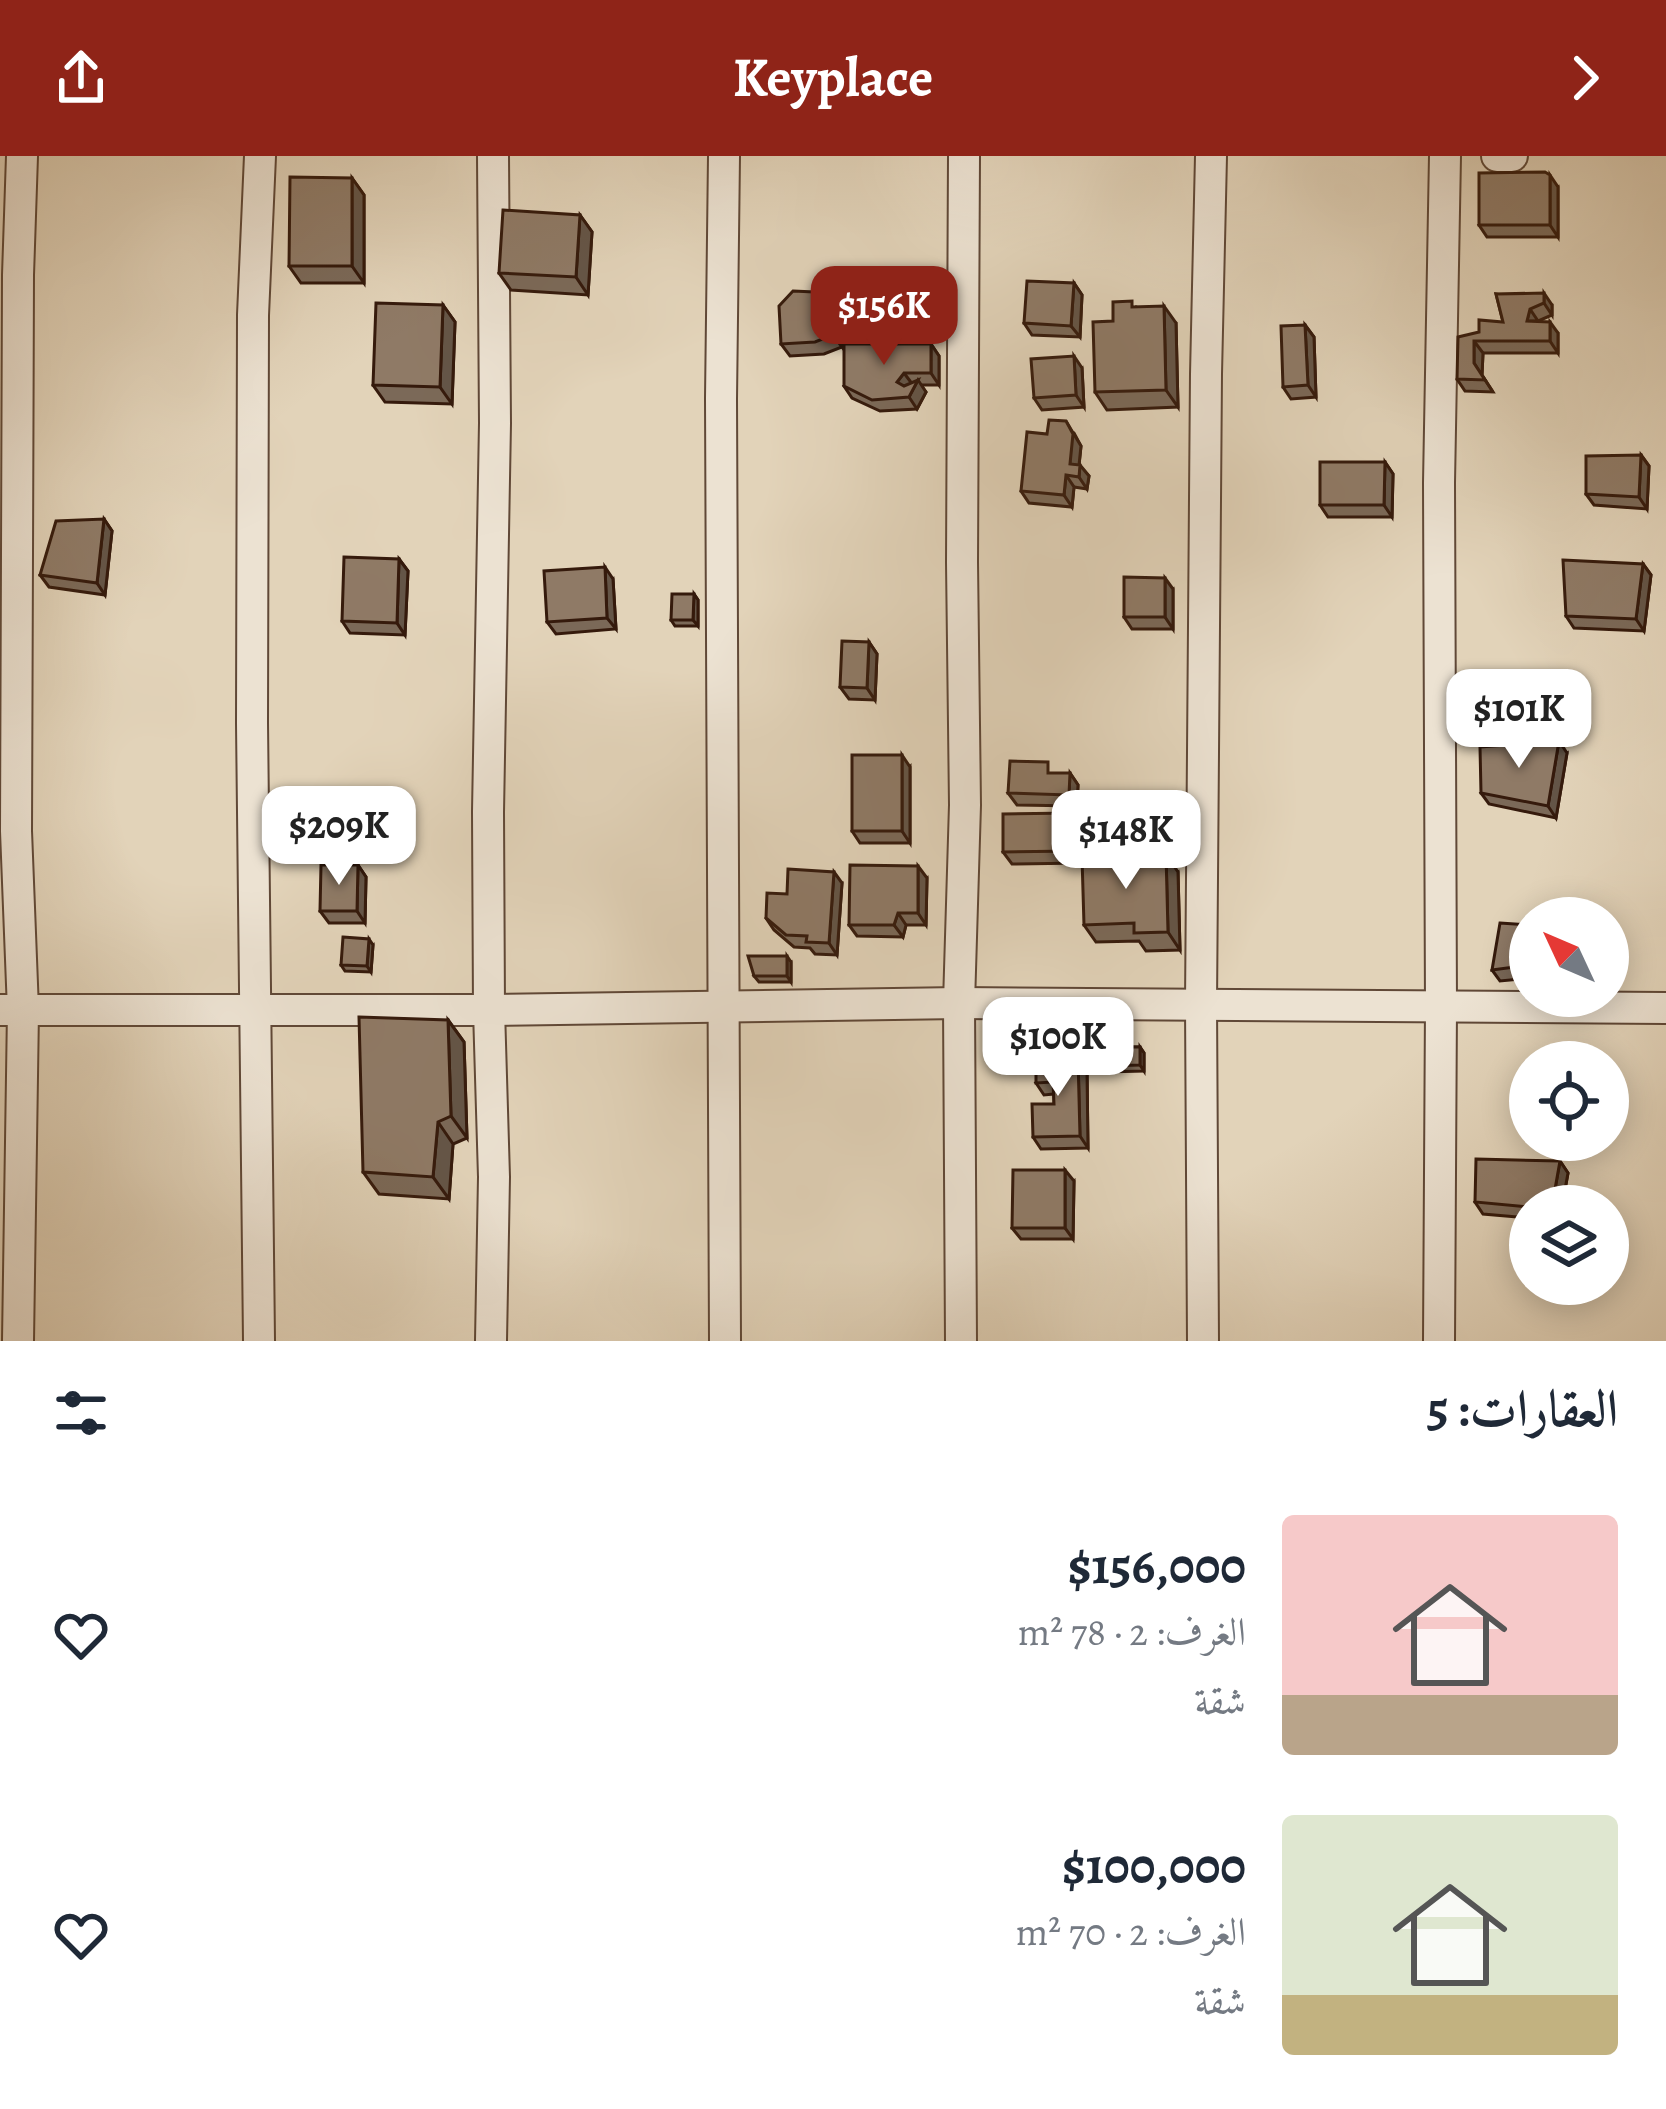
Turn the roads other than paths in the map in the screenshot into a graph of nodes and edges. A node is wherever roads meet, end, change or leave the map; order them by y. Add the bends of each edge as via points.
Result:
1 (22, 156) edge
2 (260, 156) edge
3 (494, 156) edge
4 (724, 156) edge
5 (964, 156) edge
6 (1211, 156) edge
7 (1445, 156) edge
8 (1497, 156) edge
9 (1512, 156) edge
10 (959, 1003) junction
11 (1201, 1004) junction
12 (722, 1006) junction
13 (1442, 1006) junction
14 (1666, 1008) edge
15 (12, 1010) edge
16 (254, 1010) junction
17 (489, 1010) junction
18 (18, 1341) edge
19 (259, 1341) edge
20 (491, 1341) edge
21 (725, 1341) edge
22 (962, 1341) edge
23 (1203, 1341) edge
24 (1439, 1341) edge

1 - 15 street
2 - 16 street
3 - 17 street
4 - 12 street
5 - 10 street
6 - 11 street
7 - 13 street
8 - 9 street
10 - 11 street
10 - 12 street
10 - 22 street
11 - 13 street
11 - 23 street
12 - 17 street
12 - 21 street
13 - 14 street
13 - 24 street
15 - 16 street
15 - 18 street
16 - 17 street
16 - 19 street
17 - 20 street

